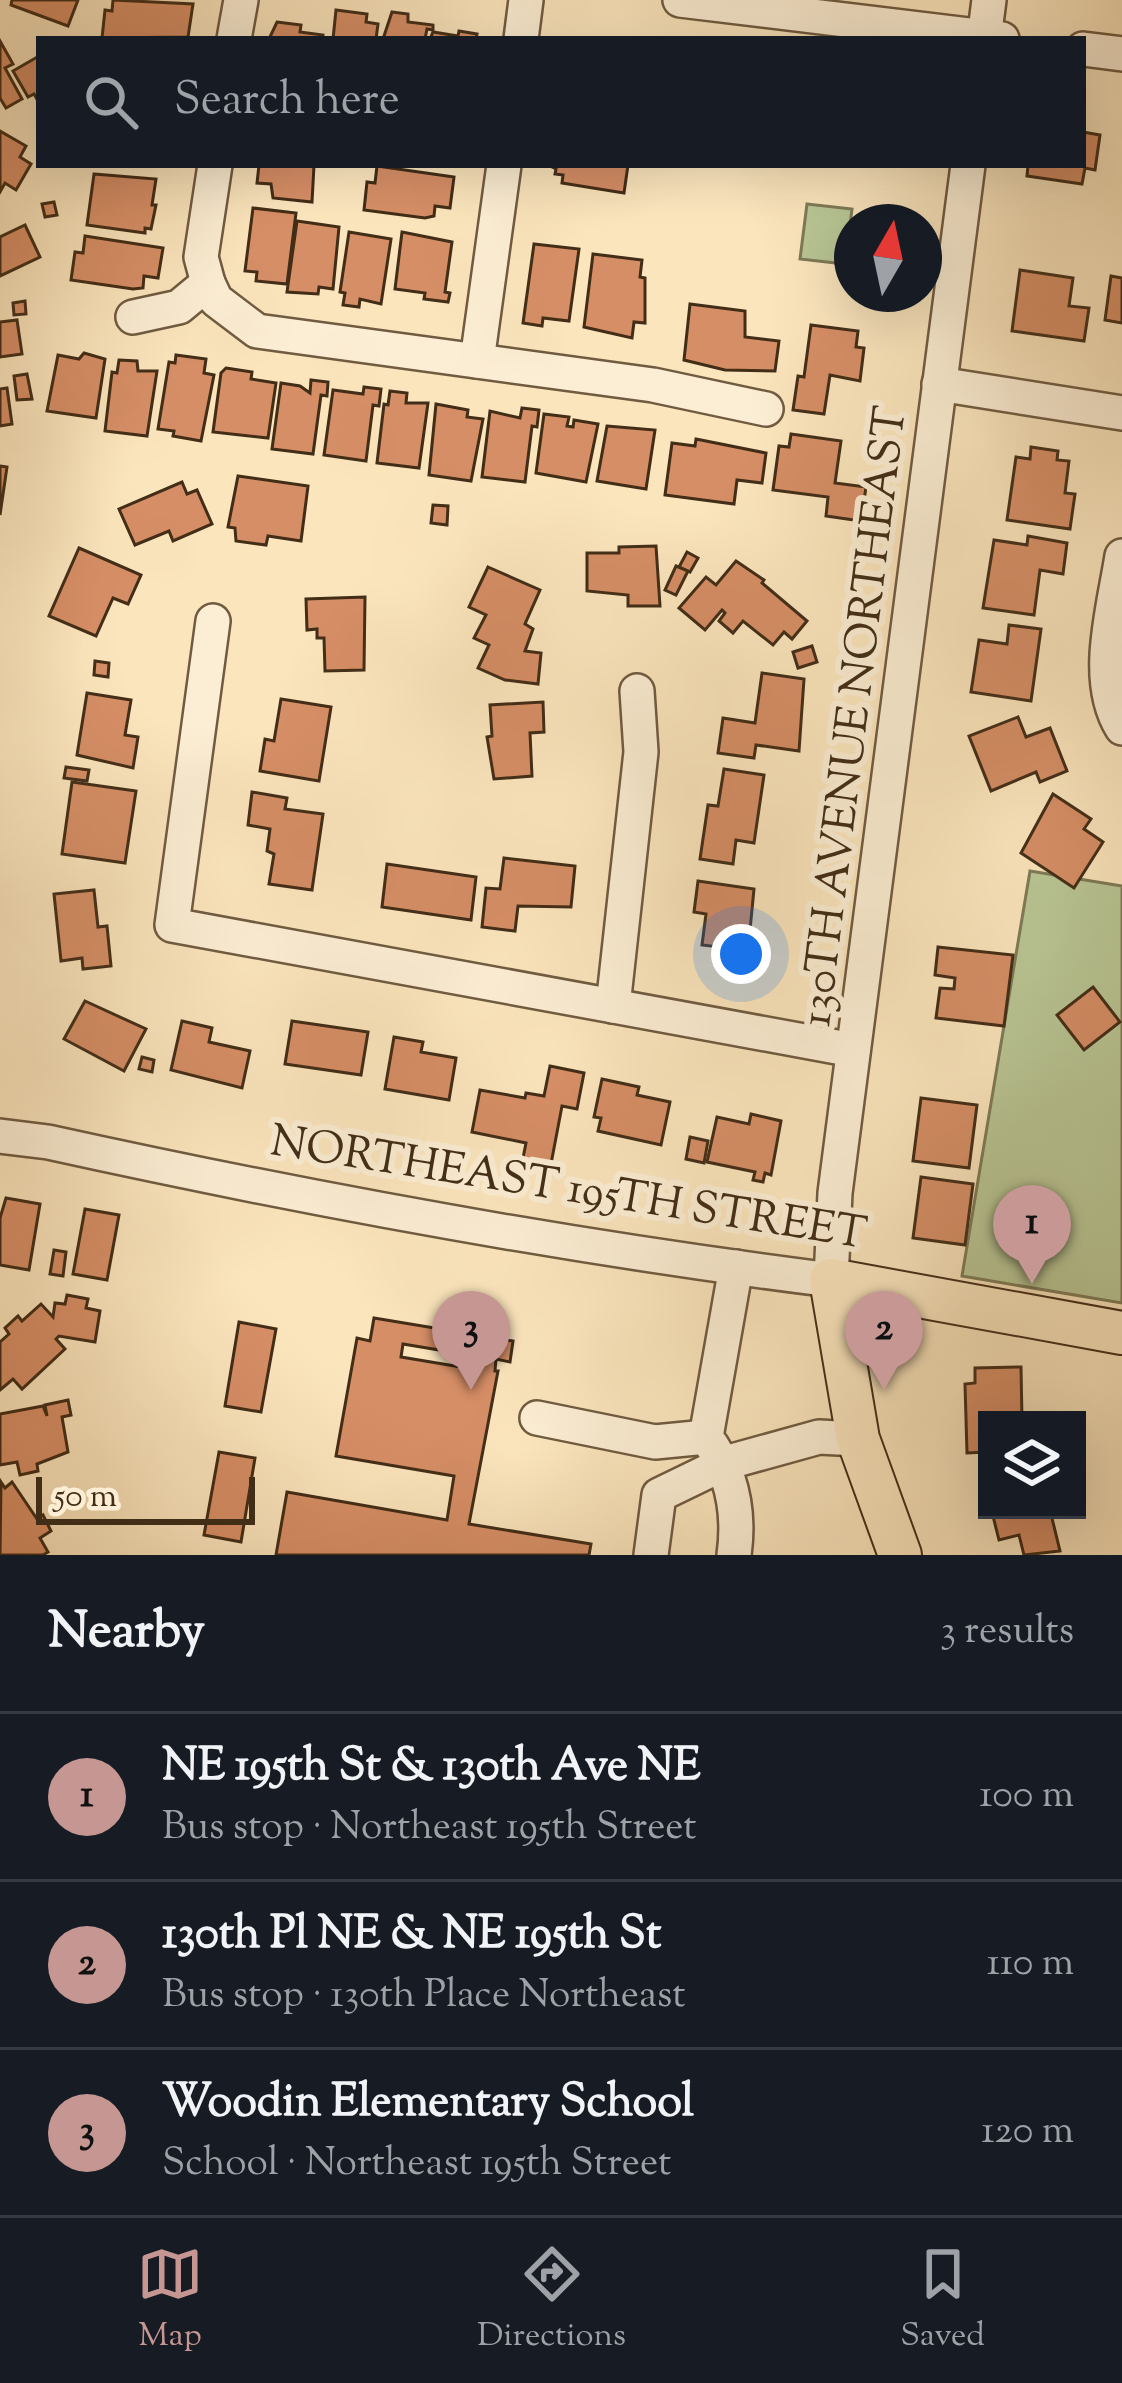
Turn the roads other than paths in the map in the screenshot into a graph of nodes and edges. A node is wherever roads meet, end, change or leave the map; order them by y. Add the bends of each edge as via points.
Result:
1 (241, 0) edge
2 (526, 0) edge
3 (680, 0) edge
4 (989, 0) edge
5 (810, 8) edge
6 (235, 36) edge
7 (521, 36) edge
8 (978, 36) edge
9 (990, 36) edge
10 (1086, 49) edge
11 (1122, 54) edge
12 (215, 168) edge
13 (504, 168) edge
14 (968, 168) edge
15 (208, 283) junction
16 (133, 317) dead end
17 (477, 361) junction
18 (939, 384) junction
19 (766, 409) dead end
20 (1122, 413) edge
21 (1122, 556) edge
22 (213, 621) dead end
23 (637, 691) dead end
24 (1122, 728) edge
25 (614, 1006) junction
26 (853, 1050) junction
27 (0, 1136) edge
28 (736, 1267) junction
29 (831, 1280) junction
30 (1122, 1333) edge
31 (1122, 1349) edge
32 (537, 1418) dead end
33 (859, 1439) junction
34 (655, 1442) junction
35 (716, 1449) junction
36 (679, 1485) junction
37 (651, 1555) edge
38 (734, 1555) edge
39 (900, 1555) edge

1 - 6 street
2 - 7 street
3 - 5 street
4 - 9 street
5 - 8 street
10 - 11 street
12 - 15 street via 201,257
13 - 17 street
14 - 18 street, 130TH AVENUE NORTHEAST
15 - 16 street via 179,307
15 - 17 street via 215,300 256,331
17 - 19 street
18 - 20 street
18 - 26 street, 130TH AVENUE NORTHEAST
21 - 24 street via 1108,688
22 - 25 street via 172,925
23 - 25 street via 641,752
25 - 26 street
26 - 29 street, 130TH AVENUE NORTHEAST
27 - 28 street, NORTHEAST 195TH STREET
28 - 29 street, NORTHEAST 195TH STREET
28 - 35 street
29 - 30 main road, NORTHEAST 195TH STREET
29 - 33 main road
30 - 31 street
32 - 34 street
33 - 35 street
33 - 39 main road
34 - 35 street
34 - 36 street
35 - 36 street
35 - 38 street via 738,1524
36 - 37 street via 658,1495

